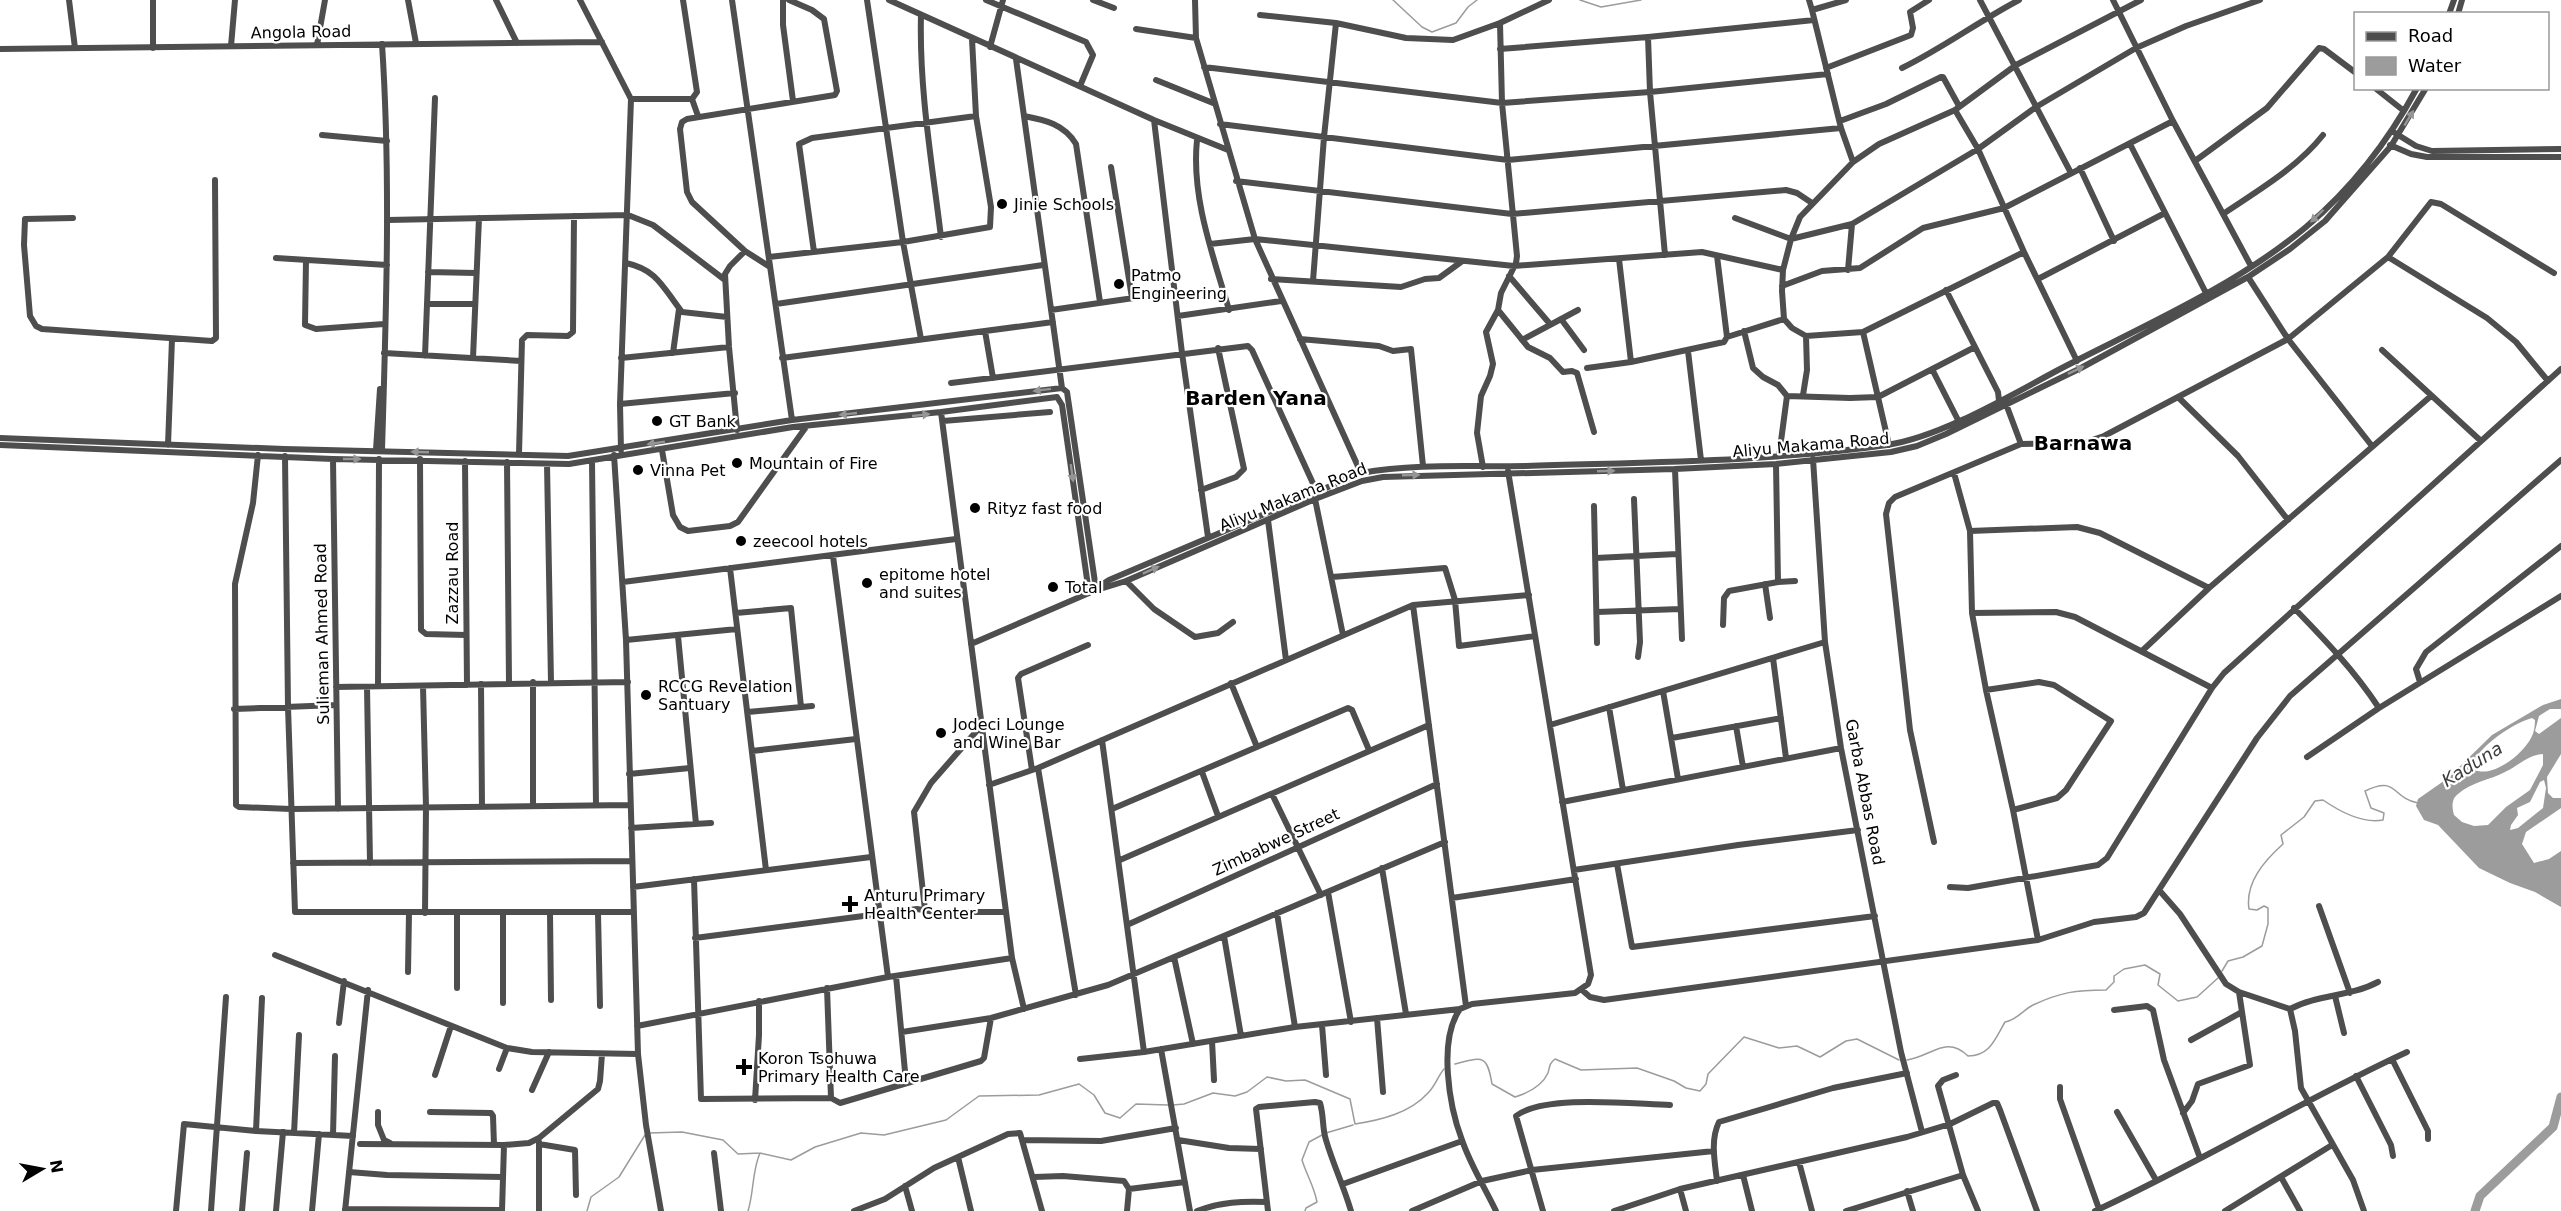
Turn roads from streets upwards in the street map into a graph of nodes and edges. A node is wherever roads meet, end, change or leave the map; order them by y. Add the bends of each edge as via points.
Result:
1 (69, 0) edge
2 (153, 0) edge
3 (235, 0) edge
4 (325, 0) edge
5 (408, 0) edge
6 (496, 0) edge
7 (580, 0) edge
8 (683, 0) edge
9 (732, 0) edge
10 (783, 0) edge
11 (789, 0) edge
12 (867, 0) edge
13 (889, 0) edge
14 (986, 0) edge
15 (1093, 0) edge
16 (1195, 0) edge
17 (1549, 0) edge
18 (1809, 0) edge
19 (1846, 0) edge
20 (1929, 0) edge
21 (1980, 0) edge
22 (2019, 0) edge
23 (2113, 0) edge
24 (2141, 0) edge
25 (2260, 0) edge
26 (2247, 2) edge
27 (1002, 4) edge
28 (1114, 8) dead end
29 (1812, 10) junction
30 (2118, 12) junction
31 (921, 15) junction
32 (1260, 15) dead end
33 (1989, 16) junction
34 (1814, 20) junction
35 (1336, 23) junction
36 (1500, 23) junction
37 (1136, 29) dead end
38 (1648, 37) junction
39 (1196, 38) junction
40 (972, 39) junction
41 (517, 42) junction
42 (602, 42) junction
43 (416, 43) junction
44 (382, 44) junction
45 (317, 45) junction
46 (231, 46) junction
47 (990, 47) junction
48 (75, 48) junction
49 (153, 48) junction
50 (2136, 48) junction
51 (0, 49) edge
52 (1500, 49) junction
53 (1016, 59) junction
54 (2016, 66) junction
55 (1204, 67) junction
56 (1902, 68) dead end
57 (1827, 71) junction
58 (2354, 72) edge
59 (1156, 80) dead end
60 (1330, 81) junction
61 (1080, 86) junction
62 (2378, 90) edge
63 (2415, 90) edge
64 (2425, 90) edge
65 (1650, 92) junction
66 (435, 98) dead end
67 (631, 99) junction
68 (692, 99) junction
69 (793, 101) junction
70 (1213, 103) junction
71 (1502, 103) junction
72 (748, 107) junction
73 (2036, 107) junction
74 (1957, 108) junction
75 (2404, 111) junction
76 (698, 116) junction
77 (976, 116) junction
78 (1024, 116) junction
79 (1154, 120) junction
80 (2174, 121) junction
81 (927, 123) junction
82 (1220, 124) junction
83 (1841, 125) junction
84 (886, 128) junction
85 (2392, 130) junction
86 (322, 135) dead end
87 (2323, 135) dead end
88 (2398, 135) junction
89 (1324, 137) junction
90 (1197, 140) junction
91 (387, 141) junction
92 (2384, 141) junction
93 (2130, 144) junction
94 (2391, 146) junction
95 (1655, 147) junction
96 (1978, 149) junction
97 (2561, 149) edge
98 (1228, 150) junction
99 (2561, 157) edge
100 (1508, 160) junction
101 (2195, 161) junction
102 (1853, 162) junction
103 (1110, 167) dead end
104 (2080, 168) junction
105 (2071, 172) junction
106 (215, 180) dead end
107 (1236, 181) junction
108 (1320, 192) junction
109 (1660, 202) junction
110 (1812, 203) junction
111 (2004, 208) junction
112 (2165, 213) junction
113 (1512, 214) junction
114 (2223, 214) junction
115 (628, 215) junction
116 (574, 216) junction
117 (73, 218) dead end
118 (479, 218) junction
119 (1735, 218) dead end
120 (429, 219) junction
121 (388, 220) junction
122 (1852, 224) junction
123 (941, 237) junction
124 (1254, 239) junction
125 (1791, 239) junction
126 (2114, 241) junction
127 (903, 242) junction
128 (1210, 244) junction
129 (1316, 244) junction
130 (746, 251) junction
131 (814, 252) junction
132 (2024, 252) junction
133 (1665, 255) junction
134 (1717, 256) junction
135 (769, 257) junction
136 (2388, 257) junction
137 (276, 258) dead end
138 (1619, 259) junction
139 (306, 260) junction
140 (626, 262) junction
141 (1461, 262) junction
142 (387, 265) junction
143 (1043, 265) junction
144 (1514, 266) junction
145 (2251, 266) junction
146 (770, 267) junction
147 (1784, 270) junction
148 (1848, 270) junction
149 (428, 272) junction
150 (476, 273) junction
151 (2554, 273) dead end
152 (1509, 276) junction
153 (2248, 277) junction
154 (1271, 279) junction
155 (2038, 279) junction
156 (725, 280) junction
157 (1313, 281) junction
158 (910, 285) junction
159 (1782, 286) junction
160 (1946, 290) junction
161 (1175, 292) junction
162 (2206, 293) junction
163 (1131, 298) junction
164 (1281, 301) junction
165 (1100, 302) junction
166 (427, 304) junction
167 (475, 304) junction
168 (776, 304) junction
169 (680, 309) junction
170 (1230, 309) junction
171 (1051, 310) junction
172 (1498, 310) junction
173 (1578, 310) dead end
174 (1178, 316) junction
175 (727, 317) junction
176 (1784, 319) junction
177 (1561, 320) junction
178 (1053, 322) junction
179 (384, 324) junction
180 (1550, 324) junction
181 (2146, 324) junction
182 (985, 331) junction
183 (1744, 331) junction
184 (2149, 331) junction
185 (1863, 332) junction
186 (1806, 336) junction
187 (1727, 337) junction
188 (172, 339) junction
189 (921, 339) junction
190 (1300, 339) junction
191 (2288, 339) junction
192 (1522, 340) junction
193 (1975, 346) junction
194 (729, 347) junction
195 (1218, 348) junction
196 (1584, 350) dead end
197 (2382, 350) dead end
198 (1688, 351) junction
199 (384, 353) junction
200 (673, 353) junction
201 (1182, 353) junction
202 (425, 356) junction
203 (473, 358) junction
204 (621, 358) junction
205 (782, 358) junction
206 (521, 361) junction
207 (2077, 361) junction
208 (1631, 362) junction
209 (1587, 368) dead end
210 (1060, 369) junction
211 (1932, 369) junction
212 (2561, 369) edge
213 (993, 378) junction
214 (2548, 381) junction
215 (951, 383) dead end
216 (1062, 388) junction
217 (735, 393) junction
218 (1803, 395) junction
219 (1787, 396) junction
220 (2431, 396) junction
221 (1878, 397) junction
222 (2179, 398) junction
223 (2003, 403) junction
224 (620, 404) junction
225 (895, 408) junction
226 (941, 412) junction
227 (1050, 412) dead end
228 (896, 417) junction
229 (792, 420) junction
230 (1959, 420) junction
231 (943, 421) junction
232 (806, 427) junction
233 (737, 430) junction
234 (1594, 432) dead end
235 (0, 438) edge
236 (2481, 441) junction
237 (2021, 444) junction
238 (0, 445) edge
239 (168, 445) junction
240 (1889, 445) junction
241 (2372, 446) junction
242 (617, 448) junction
243 (307, 449) junction
244 (379, 450) junction
245 (662, 450) junction
246 (1077, 453) junction
247 (1813, 453) junction
248 (258, 454) junction
249 (519, 454) junction
250 (1069, 454) junction
251 (285, 456) junction
252 (1779, 456) junction
253 (618, 457) junction
254 (308, 458) junction
255 (333, 459) junction
256 (379, 459) junction
257 (420, 459) junction
258 (1701, 460) junction
259 (2561, 460) edge
260 (465, 461) junction
261 (592, 461) junction
262 (1813, 461) junction
263 (507, 462) junction
264 (547, 464) junction
265 (1776, 464) junction
266 (1423, 466) junction
267 (1507, 466) junction
268 (1483, 467) junction
269 (1675, 469) junction
270 (1361, 473) junction
271 (1954, 473) junction
272 (1508, 474) junction
273 (1201, 490) junction
274 (1316, 490) junction
275 (1315, 499) junction
276 (1634, 499) dead end
277 (1594, 506) dead end
278 (1268, 520) junction
279 (2288, 520) junction
280 (1970, 531) junction
281 (1208, 537) junction
282 (956, 539) junction
283 (2561, 546) edge
284 (1677, 554) junction
285 (833, 556) junction
286 (1637, 556) junction
287 (1596, 558) junction
288 (730, 568) junction
289 (1332, 577) junction
290 (1126, 581) junction
291 (1795, 581) dead end
292 (623, 582) junction
293 (1778, 582) junction
294 (1765, 584) junction
295 (2209, 588) junction
296 (1096, 590) junction
297 (1089, 593) junction
298 (1529, 595) junction
299 (2561, 596) edge
300 (1455, 600) junction
301 (1413, 605) junction
302 (2294, 608) junction
303 (1680, 609) junction
304 (1639, 611) junction
305 (1597, 612) junction
306 (1972, 613) junction
307 (736, 614) junction
308 (1770, 618) dead end
309 (1233, 622) dead end
310 (1723, 625) dead end
311 (737, 629) junction
312 (466, 635) junction
313 (1344, 635) junction
314 (678, 636) junction
315 (1535, 636) junction
316 (1682, 639) dead end
317 (626, 640) junction
318 (1825, 642) junction
319 (1597, 643) dead end
320 (971, 645) junction
321 (1088, 645) dead end
322 (2142, 651) junction
323 (2338, 653) junction
324 (1638, 657) dead end
325 (1773, 658) junction
326 (1286, 660) junction
327 (628, 681) junction
328 (533, 682) junction
329 (551, 682) junction
330 (594, 682) junction
331 (2420, 682) junction
332 (509, 683) junction
333 (1231, 683) junction
334 (481, 684) junction
335 (467, 685) junction
336 (378, 686) junction
337 (423, 686) junction
338 (336, 687) junction
339 (367, 687) junction
340 (2212, 688) junction
341 (1986, 690) junction
342 (1664, 691) junction
343 (336, 705) junction
344 (812, 706) dead end
345 (288, 707) junction
346 (801, 707) junction
347 (1610, 707) junction
348 (2379, 708) junction
349 (234, 709) junction
350 (748, 712) junction
351 (1781, 718) junction
352 (1429, 725) junction
353 (1550, 725) junction
354 (981, 726) junction
355 (1736, 726) junction
356 (1672, 738) junction
357 (856, 739) junction
358 (1102, 740) junction
359 (1257, 747) junction
360 (1840, 748) junction
361 (1369, 750) junction
362 (752, 751) junction
363 (2307, 757) dead end
364 (1786, 758) junction
365 (1743, 767) junction
366 (690, 768) junction
367 (1035, 769) junction
368 (1202, 772) junction
369 (629, 774) junction
370 (1678, 779) junction
371 (1437, 784) junction
372 (989, 785) junction
373 (1623, 790) junction
374 (1272, 794) junction
375 (1562, 802) junction
376 (596, 805) junction
377 (630, 805) junction
378 (533, 806) junction
379 (426, 807) junction
380 (482, 807) junction
381 (339, 808) junction
382 (369, 808) junction
383 (291, 809) junction
384 (1112, 809) junction
385 (2013, 810) junction
386 (1218, 816) junction
387 (711, 823) dead end
388 (696, 824) junction
389 (631, 828) junction
390 (1858, 830) junction
391 (1445, 842) junction
392 (1934, 842) dead end
393 (1297, 847) junction
394 (871, 857) junction
395 (1120, 860) junction
396 (632, 861) junction
397 (426, 862) junction
398 (293, 863) junction
399 (370, 863) junction
400 (1617, 864) junction
401 (1382, 868) junction
402 (766, 870) junction
403 (1574, 870) junction
404 (2025, 878) junction
405 (694, 879) junction
406 (1576, 879) junction
407 (633, 887) junction
408 (1950, 887) dead end
409 (2159, 890) junction
410 (1328, 892) junction
411 (1321, 895) junction
412 (1452, 898) junction
413 (2319, 906) dead end
414 (925, 910) junction
415 (634, 912) junction
416 (1006, 912) junction
417 (424, 913) junction
418 (457, 913) junction
419 (503, 913) junction
420 (550, 913) junction
421 (598, 913) junction
422 (879, 913) junction
423 (1277, 913) junction
424 (409, 914) junction
425 (1875, 916) junction
426 (1127, 925) junction
427 (1224, 936) junction
428 (695, 938) junction
429 (2038, 940) junction
430 (275, 955) dead end
431 (1174, 957) junction
432 (1012, 958) junction
433 (1885, 960) junction
434 (408, 972) dead end
435 (1134, 975) junction
436 (896, 976) junction
437 (888, 977) junction
438 (344, 981) junction
439 (2378, 982) dead end
440 (457, 988) dead end
441 (827, 988) junction
442 (368, 990) junction
443 (1582, 990) junction
444 (2239, 992) junction
445 (2350, 993) junction
446 (1076, 995) junction
447 (2335, 996) junction
448 (226, 997) dead end
449 (262, 998) dead end
450 (551, 1000) dead end
451 (759, 1002) junction
452 (503, 1003) dead end
453 (600, 1006) dead end
454 (1463, 1008) junction
455 (1024, 1009) junction
456 (2290, 1009) junction
457 (2114, 1010) dead end
458 (2242, 1012) junction
459 (696, 1014) junction
460 (1407, 1014) junction
461 (991, 1018) junction
462 (1377, 1018) junction
463 (1351, 1022) junction
464 (339, 1023) dead end
465 (1322, 1025) junction
466 (451, 1026) junction
467 (637, 1026) junction
468 (1295, 1027) junction
469 (902, 1032) junction
470 (2344, 1033) dead end
471 (299, 1035) dead end
472 (1241, 1036) junction
473 (2191, 1040) dead end
474 (1212, 1041) junction
475 (1194, 1044) junction
476 (507, 1048) junction
477 (1161, 1049) junction
478 (549, 1052) junction
479 (1144, 1052) junction
480 (2407, 1052) dead end
481 (602, 1054) junction
482 (638, 1054) junction
483 (335, 1056) dead end
484 (1080, 1059) dead end
485 (2392, 1059) junction
486 (499, 1069) dead end
487 (1906, 1070) junction
488 (435, 1075) dead end
489 (1326, 1075) dead end
490 (1956, 1075) dead end
491 (2356, 1076) junction
492 (1214, 1080) dead end
493 (906, 1082) junction
494 (2060, 1087) dead end
495 (532, 1090) dead end
496 (1383, 1092) dead end
497 (831, 1098) junction
498 (755, 1100) junction
499 (2308, 1103) junction
500 (1670, 1105) dead end
501 (378, 1112) dead end
502 (2117, 1112) dead end
503 (430, 1113) dead end
504 (2183, 1113) junction
505 (1950, 1124) junction
506 (217, 1127) junction
507 (1176, 1128) junction
508 (256, 1131) junction
509 (283, 1132) junction
510 (1922, 1132) junction
511 (294, 1133) junction
512 (320, 1134) junction
513 (333, 1135) junction
514 (353, 1136) junction
515 (2428, 1139) dead end
516 (1022, 1140) junction
517 (1178, 1140) junction
518 (539, 1141) junction
519 (1462, 1141) junction
520 (360, 1144) dead end
521 (2332, 1144) junction
522 (393, 1145) junction
523 (494, 1145) junction
524 (504, 1145) junction
525 (1261, 1149) junction
526 (1714, 1151) junction
527 (247, 1153) dead end
528 (714, 1153) dead end
529 (2393, 1156) dead end
530 (958, 1157) junction
531 (2200, 1158) junction
532 (1799, 1162) junction
533 (1532, 1170) junction
534 (349, 1172) junction
535 (1743, 1175) junction
536 (1963, 1175) junction
537 (502, 1177) junction
538 (1034, 1177) junction
539 (2281, 1177) junction
540 (2156, 1180) junction
541 (1482, 1181) junction
542 (1717, 1181) junction
543 (1185, 1182) junction
544 (1343, 1184) junction
545 (905, 1186) junction
546 (1129, 1189) junction
547 (1680, 1189) junction
548 (1907, 1191) junction
549 (576, 1195) dead end
550 (1268, 1202) junction
551 (1633, 1203) junction
552 (345, 1210) edge
553 (2097, 1210) edge
554 (2230, 1210) edge
555 (176, 1211) edge
556 (211, 1211) edge
557 (242, 1211) edge
558 (276, 1211) edge
559 (312, 1211) edge
560 (502, 1211) edge
561 (539, 1211) edge
562 (661, 1211) edge
563 (721, 1211) edge
564 (854, 1211) edge
565 (912, 1211) edge
566 (972, 1211) edge
567 (1042, 1211) edge
568 (1127, 1211) edge
569 (1190, 1211) edge
570 (1197, 1211) edge
571 (1268, 1211) edge
572 (1351, 1211) edge
573 (1412, 1211) edge
574 (1496, 1211) edge
575 (1543, 1211) edge
576 (1614, 1211) edge
577 (1635, 1211) edge
578 (1686, 1211) edge
579 (1752, 1211) edge
580 (1812, 1211) edge
581 (1846, 1211) edge
582 (1913, 1211) edge
583 (1978, 1211) edge
584 (2037, 1211) edge
585 (2300, 1211) edge
586 (2364, 1211) edge

1 - 48 street
2 - 49 street
3 - 46 street
4 - 45 street
5 - 43 street
6 - 41 street
7 - 42 street
8 - 68 street via 697,92
9 - 72 street
10 - 69 street
11 - 69 street via 824,19 837,91 829,96
12 - 84 street
13 - 31 street
14 - 27 street
15 - 28 street
16 - 39 street
17 - 36 street
18 - 29 street
19 - 29 street
20 - 57 street via 1910,12 1911,35
21 - 33 street
22 - 33 street
23 - 30 street
24 - 30 street
25 - 26 street
26 - 50 street
27 - 47 street
27 - 61 street via 1086,42 1093,55
29 - 34 street
30 - 50 street
30 - 54 street
31 - 40 street
31 - 81 street
32 - 35 street
33 - 54 street
33 - 56 street
34 - 38 street
34 - 57 street
35 - 36 street via 1406,38 1453,40
35 - 60 street
36 - 52 street
37 - 39 street
38 - 52 street
38 - 65 street
39 - 55 street
40 - 47 street
40 - 77 street
41 - 42 street, Angola Road
41 - 43 street, Angola Road
42 - 67 street
43 - 44 street, Angola Road
44 - 45 street, Angola Road
44 - 91 street
45 - 46 street, Angola Road
46 - 49 street, Angola Road
47 - 53 street
48 - 49 street, Angola Road
48 - 51 street, Angola Road
50 - 73 street
50 - 80 street
52 - 71 street
53 - 61 street
53 - 78 street
54 - 73 street
54 - 74 street
55 - 60 street
55 - 70 street
57 - 65 street
57 - 83 street
58 - 101 street via 2319,48 2267,108
59 - 70 street
60 - 71 street
60 - 89 street
61 - 79 street
62 - 75 street
63 - 75 street, Aliyu Makama Road
88 -> 64 street, Aliyu Makama Road
65 - 71 street
65 - 95 street
66 - 120 street
67 - 68 street
67 - 115 street
68 - 76 street
69 - 72 street
70 - 82 street
71 - 100 street
72 - 76 street
72 - 135 street
73 - 96 street
73 - 105 street
74 - 83 street via 1941,77
74 - 96 street
74 - 102 street via 1879,144
75 - 85 street, Aliyu Makama Road
76 - 130 street via 682,122 680,129 687,192 700,211
77 - 81 street
77 - 123 street via 992,223 987,230
78 - 143 street
78 - 165 street via 1062,128 1076,144
79 - 90 street
79 - 161 street
80 - 93 street
80 - 101 street
81 - 84 street
81 - 123 street
82 - 89 street
82 - 98 street
83 - 95 street
83 - 102 street
84 - 127 street
84 - 131 street via 812,138 799,144
85 - 88 street
85 - 92 street, Aliyu Makama Road
86 - 91 street
87 - 114 street via 2279,176
88 - 94 street, Aliyu Makama Road
88 - 97 street via 2432,151
89 - 100 street
89 - 108 street
90 - 98 street
90 - 128 street via 1196,177
91 - 121 street
92 - 94 street
92 -> 145 street, Aliyu Makama Road via 2342,192 2305,227
93 - 104 street
93 - 112 street
94 - 99 street via 2427,157
94 - 153 street, Aliyu Makama Road via 2325,221
95 - 100 street
95 - 109 street
96 - 111 street
96 - 122 street
98 - 107 street
100 - 113 street
101 - 114 street
102 - 110 street
103 - 163 street
104 - 105 street
104 - 126 street
105 - 111 street
106 - 188 street via 216,338
107 - 108 street
107 - 124 street
108 - 113 street
108 - 129 street
109 - 110 street via 1786,190
109 - 113 street
109 - 133 street
110 - 125 street via 1800,217
111 - 132 street
111 - 148 street via 1923,228 1867,265
112 - 126 street
112 - 162 street
113 - 144 street via 1517,256
114 - 145 street
115 - 116 street
115 - 140 street
115 - 156 street via 653,225
116 - 118 street
116 - 206 street via 573,332 568,336 524,336
117 - 188 street via 25,219 30,316 34,323 42,328
118 - 120 street
118 - 150 street
119 - 125 street
120 - 121 street
120 - 149 street
121 - 142 street
122 - 125 street
122 - 148 street
123 - 127 street
124 - 128 street
124 - 129 street
124 - 154 street
125 - 147 street
126 - 155 street
127 - 131 street
127 - 158 street
128 - 170 street
129 - 141 street
129 - 157 street
130 - 146 street
130 - 156 street via 729,266
131 - 135 street
132 - 155 street
132 - 160 street
133 - 134 street via 1702,252
133 - 138 street
134 - 147 street
134 - 187 street
135 - 146 street
136 - 151 street via 2428,203 2436,202
136 - 191 street
136 - 214 street via 2487,318 2516,342
137 - 139 street
138 - 144 street
138 - 208 street
139 - 142 street
139 - 179 street via 305,326 316,329
140 - 169 street via 652,273
140 - 204 street
141 - 144 street
141 - 157 street via 1439,278 1401,287
142 - 179 street
143 - 158 street
143 - 171 street
144 - 152 street
145 - 162 street, Aliyu Makama Road
146 - 168 street
147 - 159 street
148 - 159 street via 1822,271
149 - 150 street
149 - 166 street
150 - 167 street
152 - 172 street
152 - 180 street
153 - 184 street, Aliyu Makama Road
153 - 191 street
154 - 157 street
154 - 164 street
155 - 207 street
156 - 175 street
158 - 168 street
158 - 189 street
159 - 176 street
160 - 185 street
160 - 193 street
161 - 163 street
161 - 174 street
162 - 181 street, Aliyu Makama Road
163 - 165 street
164 - 170 street
164 - 190 street
165 - 171 street
166 - 167 street
166 - 202 street
167 - 203 street
168 - 205 street
169 - 175 street
169 - 200 street
170 - 174 street
171 - 178 street
172 - 192 street
172 - 268 street via 1486,332 1493,364 1481,396 1477,433
173 - 177 street
174 - 201 street
175 - 194 street
176 - 183 street
176 - 186 street
177 - 180 street
177 - 196 street
178 - 182 street
178 - 210 street
179 - 199 street
180 - 192 street
181 - 184 street
181 - 207 street, Aliyu Makama Road
182 - 189 street
182 - 213 street
183 - 187 street
183 - 219 street via 1753,368
223 -> 184 street, Aliyu Makama Road
185 - 186 street
185 - 221 street
186 - 218 street
187 - 198 street via 1718,345
188 - 239 street
189 - 205 street
190 - 266 street via 1379,346 1393,351 1411,349
190 - 270 street
191 - 222 street
191 - 241 street
192 - 234 street via 1550,358 1563,372 1577,373
193 - 211 street
193 - 223 street
194 - 200 street
194 - 217 street
195 - 201 street
195 - 273 street via 1244,469 1236,477
195 - 274 street via 1243,345 1252,350
197 - 220 street
198 - 208 street
198 - 258 street
199 - 202 street
199 - 244 street
200 - 204 street
201 - 210 street
201 - 273 street
202 - 203 street
203 - 206 street
204 - 224 street
205 - 229 street
206 - 249 street
207 - 223 street, Aliyu Makama Road
208 - 209 street
210 - 213 street
210 - 216 street
211 - 221 street
211 - 230 street
212 - 214 street
213 - 215 street
214 - 236 street
216 -> 225 street
216 - 246 street via 1067,392
217 - 224 street
217 - 233 street
218 - 219 street
218 - 221 street
219 - 252 street
220 - 236 street
220 - 241 street
221 - 240 street
222 - 237 street via 2083,443
222 - 279 street via 2238,456
223 - 230 street, Aliyu Makama Road
223 - 237 street
223 - 262 street, Aliyu Makama Road via 1917,446
224 - 242 street
225 - 228 street
225 -> 229 street
228 -> 226 street
226 - 231 street
226 - 250 street via 1058,397
227 - 231 street
228 - 232 street
229 - 233 street
230 - 240 street, Aliyu Makama Road
231 - 282 street
232 - 245 street
232 - 245 street via 738,522 729,526 688,531 680,527 673,515
233 -> 242 street
235 - 239 street
236 - 302 street
237 - 271 street
238 - 248 street
239 - 243 street
240 - 247 street, Aliyu Makama Road
241 - 279 street
242 - 249 street via 568,456
242 - 253 street
243 - 244 street
243 - 254 street
249 -> 244 street
245 - 253 street
246 - 250 street
246 - 296 street
247 - 252 street, Aliyu Makama Road
247 - 262 street, Garba Abbas Road
248 - 251 street
248 - 349 street via 254,503 236,572
250 -> 297 street
251 - 254 street
251 - 345 street
252 - 258 street, Aliyu Makama Road
253 - 261 street
253 - 292 street
254 - 255 street
255 -> 256 street
255 - 338 street, Sulieman Ahmed Road
256 - 257 street
256 - 336 street
257 - 260 street
257 - 312 street via 421,630 426,634
258 - 267 street, Aliyu Makama Road
259 - 323 street
260 - 263 street
260 - 312 street, Zazzau Road
261 - 264 street
261 - 330 street
262 - 265 street, Aliyu Makama Road
262 - 318 street, Garba Abbas Road
263 - 264 street
263 - 332 street
264 - 329 street
265 - 269 street, Aliyu Makama Road
265 - 293 street
266 - 268 street, Aliyu Makama Road
266 - 270 street, Aliyu Makama Road
267 - 268 street, Aliyu Makama Road
267 - 272 street
272 -> 269 street, Aliyu Makama Road
269 - 284 street
270 - 274 street, Aliyu Makama Road
271 - 280 street
271 - 392 street via 1895,497 1886,514 1910,730
275 -> 272 street, Aliyu Makama Road via 1383,477
272 - 298 street
273 - 281 street
274 - 281 street, Aliyu Makama Road
275 - 278 street, Aliyu Makama Road
275 - 289 street
276 - 286 street
277 - 287 street
290 -> 278 street, Aliyu Makama Road
278 - 326 street
279 - 295 street
280 - 295 street via 2077,527 2100,534
280 - 306 street
281 - 296 street, Aliyu Makama Road via 1109,580
282 - 285 street
282 - 320 street
283 - 331 street via 2426,652 2416,669
284 - 286 street
284 - 303 street
285 - 288 street
285 - 357 street
286 - 287 street
286 - 304 street
287 - 305 street
288 - 292 street
288 - 307 street
289 - 300 street via 1445,568
289 - 313 street
290 - 296 street, Aliyu Makama Road
290 - 309 street via 1154,609 1195,637 1218,633
291 - 293 street
292 - 317 street
293 - 294 street
294 - 308 street
294 - 310 street via 1726,593
295 - 322 street
296 - 297 street, Aliyu Makama Road
297 - 320 street, Aliyu Makama Road
298 - 300 street
298 - 315 street
299 - 331 street
300 - 301 street
300 - 315 street via 1459,645
301 - 313 street
301 - 352 street
302 - 323 street
302 - 340 street
303 - 304 street
303 - 316 street
304 - 305 street
304 - 324 street
305 - 319 street
306 - 322 street via 2056,612 2075,617
306 - 341 street
307 - 311 street
307 - 346 street via 791,608
311 - 314 street
311 - 350 street
312 - 335 street, Zazzau Road
313 - 326 street
314 - 317 street
314 - 366 street
315 - 353 street
317 - 327 street
318 - 325 street
318 - 360 street, Garba Abbas Road
320 - 354 street
321 - 367 street via 1018,678
322 - 340 street
323 - 348 street
323 - 409 street via 2290,696 2257,738
325 - 342 street
325 - 351 street
326 - 333 street
327 - 330 street
327 - 369 street
328 - 329 street
328 - 332 street
328 - 378 street
329 - 330 street
330 - 376 street
331 - 348 street
332 - 334 street
333 - 358 street
333 - 359 street
334 - 335 street
334 - 380 street
335 - 337 street
336 - 337 street
336 - 339 street
337 - 379 street
338 - 339 street
338 - 343 street, Sulieman Ahmed Road
339 - 382 street
340 - 404 street via 2107,858 2098,865
341 - 385 street
341 - 385 street via 2039,682 2054,685 2111,721 2066,790 2057,798
342 - 347 street
342 - 356 street
343 - 345 street
343 - 381 street, Sulieman Ahmed Road
344 - 346 street
345 - 349 street
345 - 383 street
346 - 350 street
347 - 353 street
347 - 373 street
348 - 363 street
349 - 383 street via 236,805
350 - 362 street
351 - 355 street
351 - 364 street
352 - 361 street
352 - 371 street
353 - 375 street
354 - 372 street
354 - 414 street via 930,783 914,812
355 - 356 street
355 - 365 street
356 - 370 street
357 - 362 street
357 - 394 street
358 - 367 street
358 - 384 street
359 - 361 street via 1350,708
359 - 368 street
360 - 364 street
360 - 390 street, Garba Abbas Road
361 - 374 street
362 - 402 street
364 - 365 street
365 - 370 street
366 - 369 street
366 - 388 street
367 - 372 street
367 - 446 street
368 - 384 street
368 - 386 street
369 - 377 street
370 - 373 street
371 - 391 street
371 - 393 street, Zimbabwe Street
372 - 416 street
373 - 375 street
374 - 386 street
374 - 393 street
375 - 403 street
376 - 377 street
376 - 378 street
377 - 389 street
378 - 380 street
379 - 380 street
379 - 382 street
379 - 397 street
381 - 382 street
381 - 383 street
382 - 399 street
383 - 398 street
384 - 395 street
385 - 404 street
386 - 395 street
387 - 388 street
388 - 389 street
389 - 396 street
390 - 400 street
390 - 425 street, Garba Abbas Road
391 - 401 street
391 - 412 street
393 - 411 street
393 - 426 street, Zimbabwe Street
394 - 402 street
394 - 422 street
395 - 426 street
396 - 397 street
396 - 407 street
397 - 399 street
397 - 417 street
398 - 399 street
398 - 424 street via 295,912
400 - 403 street
400 - 425 street via 1632,947
401 - 410 street
401 - 460 street
402 - 405 street
403 - 406 street
404 - 408 street via 1968,888
404 - 429 street
405 - 407 street
405 - 428 street
406 - 412 street
406 - 443 street via 1591,975
407 - 415 street
409 - 429 street via 2144,913 2136,917 2094,922
409 - 444 street via 2180,914 2226,984
410 - 411 street
410 - 463 street
411 - 423 street
412 - 454 street
413 - 445 street
414 - 416 street
414 - 422 street
415 - 421 street
415 - 467 street
416 - 432 street
417 - 418 street
417 - 424 street
418 - 419 street
418 - 440 street
419 - 420 street
419 - 452 street
420 - 421 street
420 - 450 street
421 - 453 street
422 - 428 street
422 - 437 street
423 - 427 street
423 - 468 street
424 - 434 street
425 - 433 street, Garba Abbas Road
426 - 435 street
427 - 431 street
427 - 472 street
428 - 459 street
429 - 433 street
430 - 438 street
431 - 435 street
431 - 475 street
432 - 436 street
432 - 455 street
433 - 443 street via 1604,1000 1595,1000
433 - 487 street, Garba Abbas Road
435 - 446 street
435 - 479 street
436 - 437 street
436 - 469 street
437 - 441 street
438 - 442 street
438 - 464 street
439 - 445 street
441 - 451 street
441 - 497 street
442 - 466 street
442 - 514 street
443 - 454 street
444 - 456 street
444 - 458 street
445 - 447 street
446 - 455 street
447 - 456 street via 2306,1001
447 - 470 street
448 - 506 street
449 - 508 street
451 - 459 street
451 - 498 street
454 - 460 street
454 - 519 street via 1452,1020 1447,1055 1453,1111
455 - 461 street
456 - 499 street via 2301,1088
457 - 504 street via 2146,1006 2153,1010 2164,1060
458 - 473 street
458 - 504 street via 2250,1065 2198,1084
459 - 467 street
459 - 498 street via 701,1099
460 - 462 street
461 - 469 street
461 - 493 street via 981,1061
462 - 463 street
462 - 496 street
463 - 465 street
465 - 468 street
465 - 489 street
466 - 476 street
466 - 488 street
467 - 482 street
468 - 472 street
469 - 493 street
471 - 511 street
472 - 474 street
474 - 475 street
474 - 492 street
475 - 477 street
476 - 478 street
476 - 486 street
477 - 479 street
477 - 507 street
478 - 481 street
478 - 495 street
479 - 484 street
480 - 485 street
481 - 482 street
481 - 518 street via 598,1089
482 - 562 street
483 - 513 street
485 - 491 street
485 - 515 street via 2428,1131
487 - 510 street, Garba Abbas Road
487 - 526 street via 1726,1119 1715,1130
490 - 505 street via 1938,1086
491 - 499 street
491 - 529 street
493 - 497 street via 846,1103
494 - 553 street via 2060,1099
497 - 498 street
499 - 521 street
499 - 531 street
500 - 533 street via 1590,1102 1523,1110 1516,1116 1516,1122
501 - 522 street via 384,1140
502 - 540 street
503 - 523 street via 491,1113
504 - 531 street
505 - 510 street
505 - 536 street
505 - 584 street via 1997,1103
506 - 508 street
506 - 555 street via 184,1124
506 - 556 street
507 - 516 street via 1101,1142
507 - 517 street
508 - 509 street
509 - 511 street
509 - 558 street
510 - 532 street
511 - 512 street
512 - 513 street
512 - 559 street
513 - 514 street
514 - 534 street
516 - 530 street via 1020,1133 1008,1134
516 - 538 street
517 - 525 street
517 - 543 street
518 - 524 street
518 - 549 street via 575,1149
518 - 561 street
519 - 541 street
519 - 544 street
520 - 522 street
521 - 539 street
521 - 586 street via 2353,1180
522 - 523 street
523 - 524 street
524 - 537 street
525 - 544 street via 1254,1114 1259,1107 1320,1103 1325,1136
525 - 550 street
526 - 533 street
526 - 542 street
527 - 557 street
528 - 563 street
530 - 545 street
530 - 566 street
531 - 540 street
532 - 535 street
532 - 580 street
533 - 541 street
533 - 575 street
534 - 537 street
534 - 552 street
535 - 542 street
535 - 579 street
536 - 548 street
536 - 583 street
537 - 560 street
538 - 546 street via 1124,1181
538 - 567 street
539 - 554 street
539 - 585 street
540 - 553 street
541 - 573 street
541 - 574 street
542 - 547 street
543 - 546 street
543 - 569 street
544 - 572 street
545 - 564 street
545 - 565 street
546 - 568 street
547 - 551 street
547 - 578 street
548 - 581 street
548 - 582 street
550 - 570 street via 1236,1201
550 - 571 street
551 - 576 street
551 - 577 street
552 - 560 street

